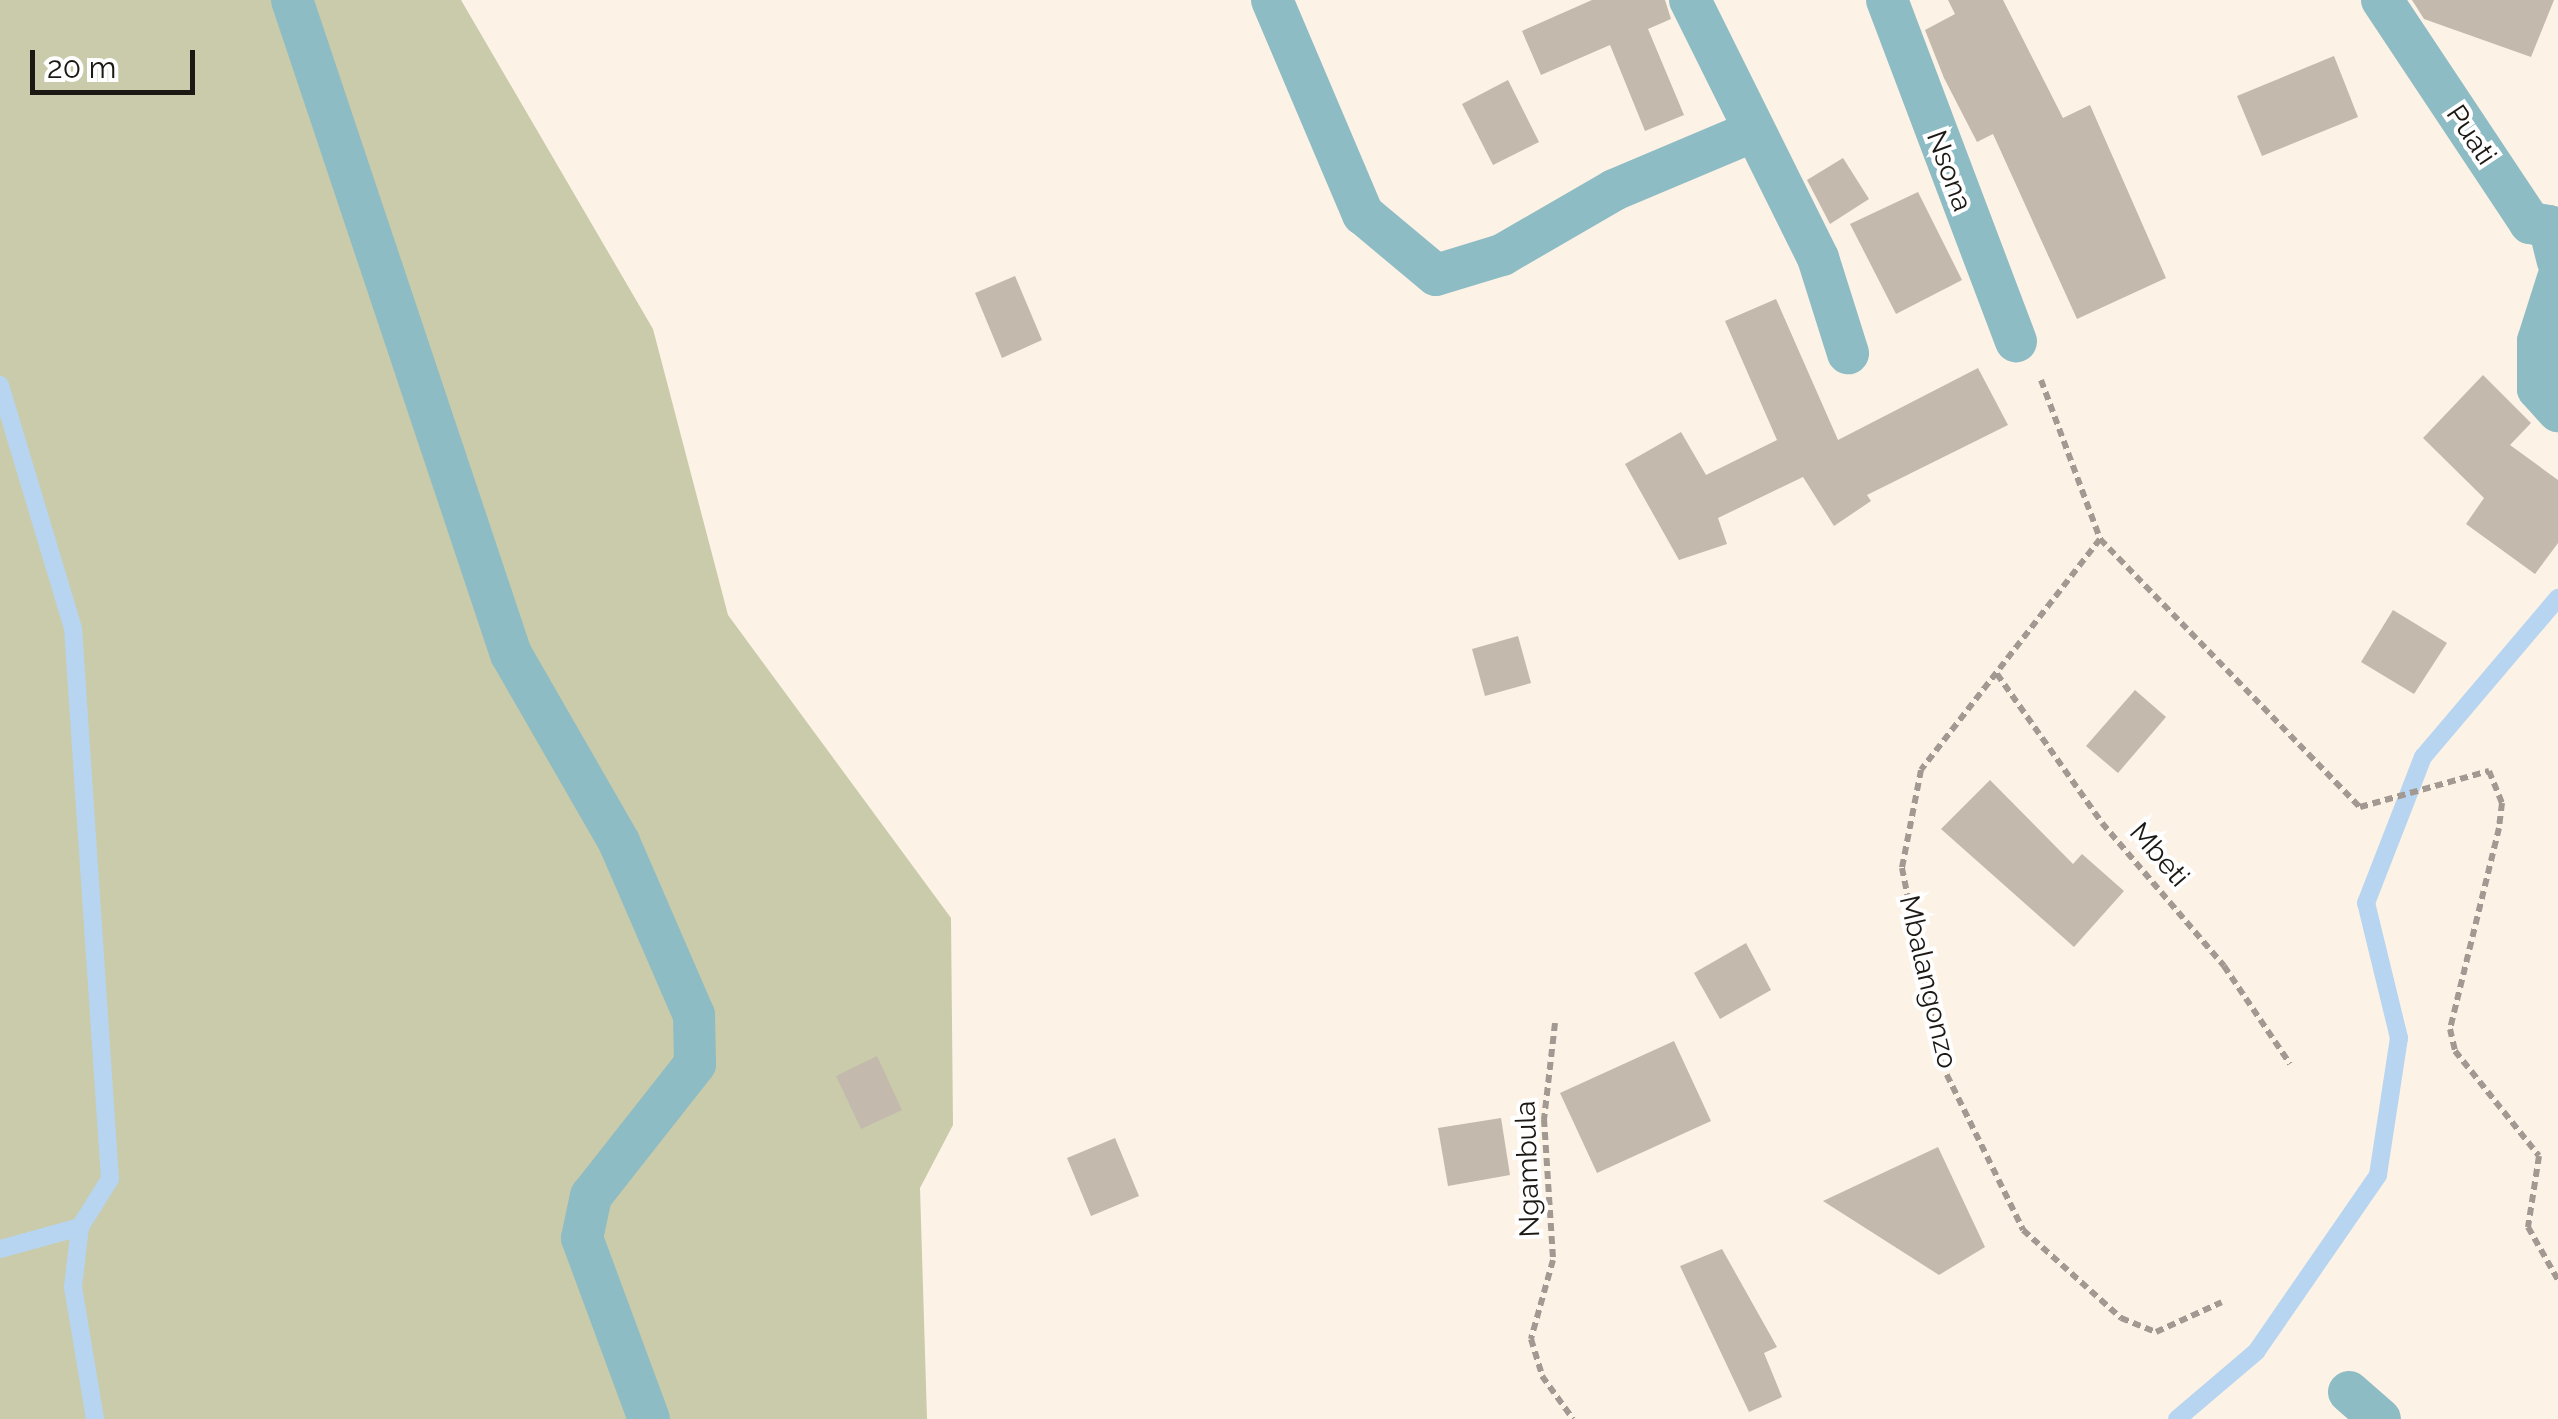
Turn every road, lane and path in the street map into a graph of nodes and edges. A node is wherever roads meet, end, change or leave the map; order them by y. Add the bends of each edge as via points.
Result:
1 (292, 0) edge
2 (1272, 0) edge
3 (1690, 0) edge
4 (1887, 0) edge
5 (2382, 0) edge
6 (1749, 133) junction
7 (2555, 235) edge
8 (2558, 278) edge
9 (2016, 341) joint
10 (1848, 353) dead end
11 (2558, 410) edge
12 (2100, 539) junction
13 (1997, 674) junction
14 (1554, 1022) dead end
15 (2290, 1064) dead end
16 (2558, 1280) edge
17 (2222, 1302) dead end
18 (648, 1419) edge
19 (1573, 1419) edge

1 - 18 street via 512,654 619,842 694,1014 696,1064 592,1196 582,1238
2 - 6 street via 1363,214 1436,275 1502,255 1614,190
3 - 6 street
4 - 9 street, Nsona
5 - 7 street, Puati via 2530,223
6 - 10 street via 1818,258
8 - 11 street via 2538,341 2538,389
9 - 12 path via 2040,378
12 - 13 path, Mbalangonzo
12 - 16 path via 2360,807 2490,771 2502,803 2450,1030 2455,1051 2540,1156 2528,1227
13 - 15 path, Mbeti via 2102,823 2224,966
13 - 17 path, Mbalangonzo via 1922,770 1907,812 1902,868 1941,1063 2023,1230 2063,1272 2121,1318 2156,1332
14 - 19 path, Ngambula via 1544,1120 1553,1260 1531,1339 1542,1376

